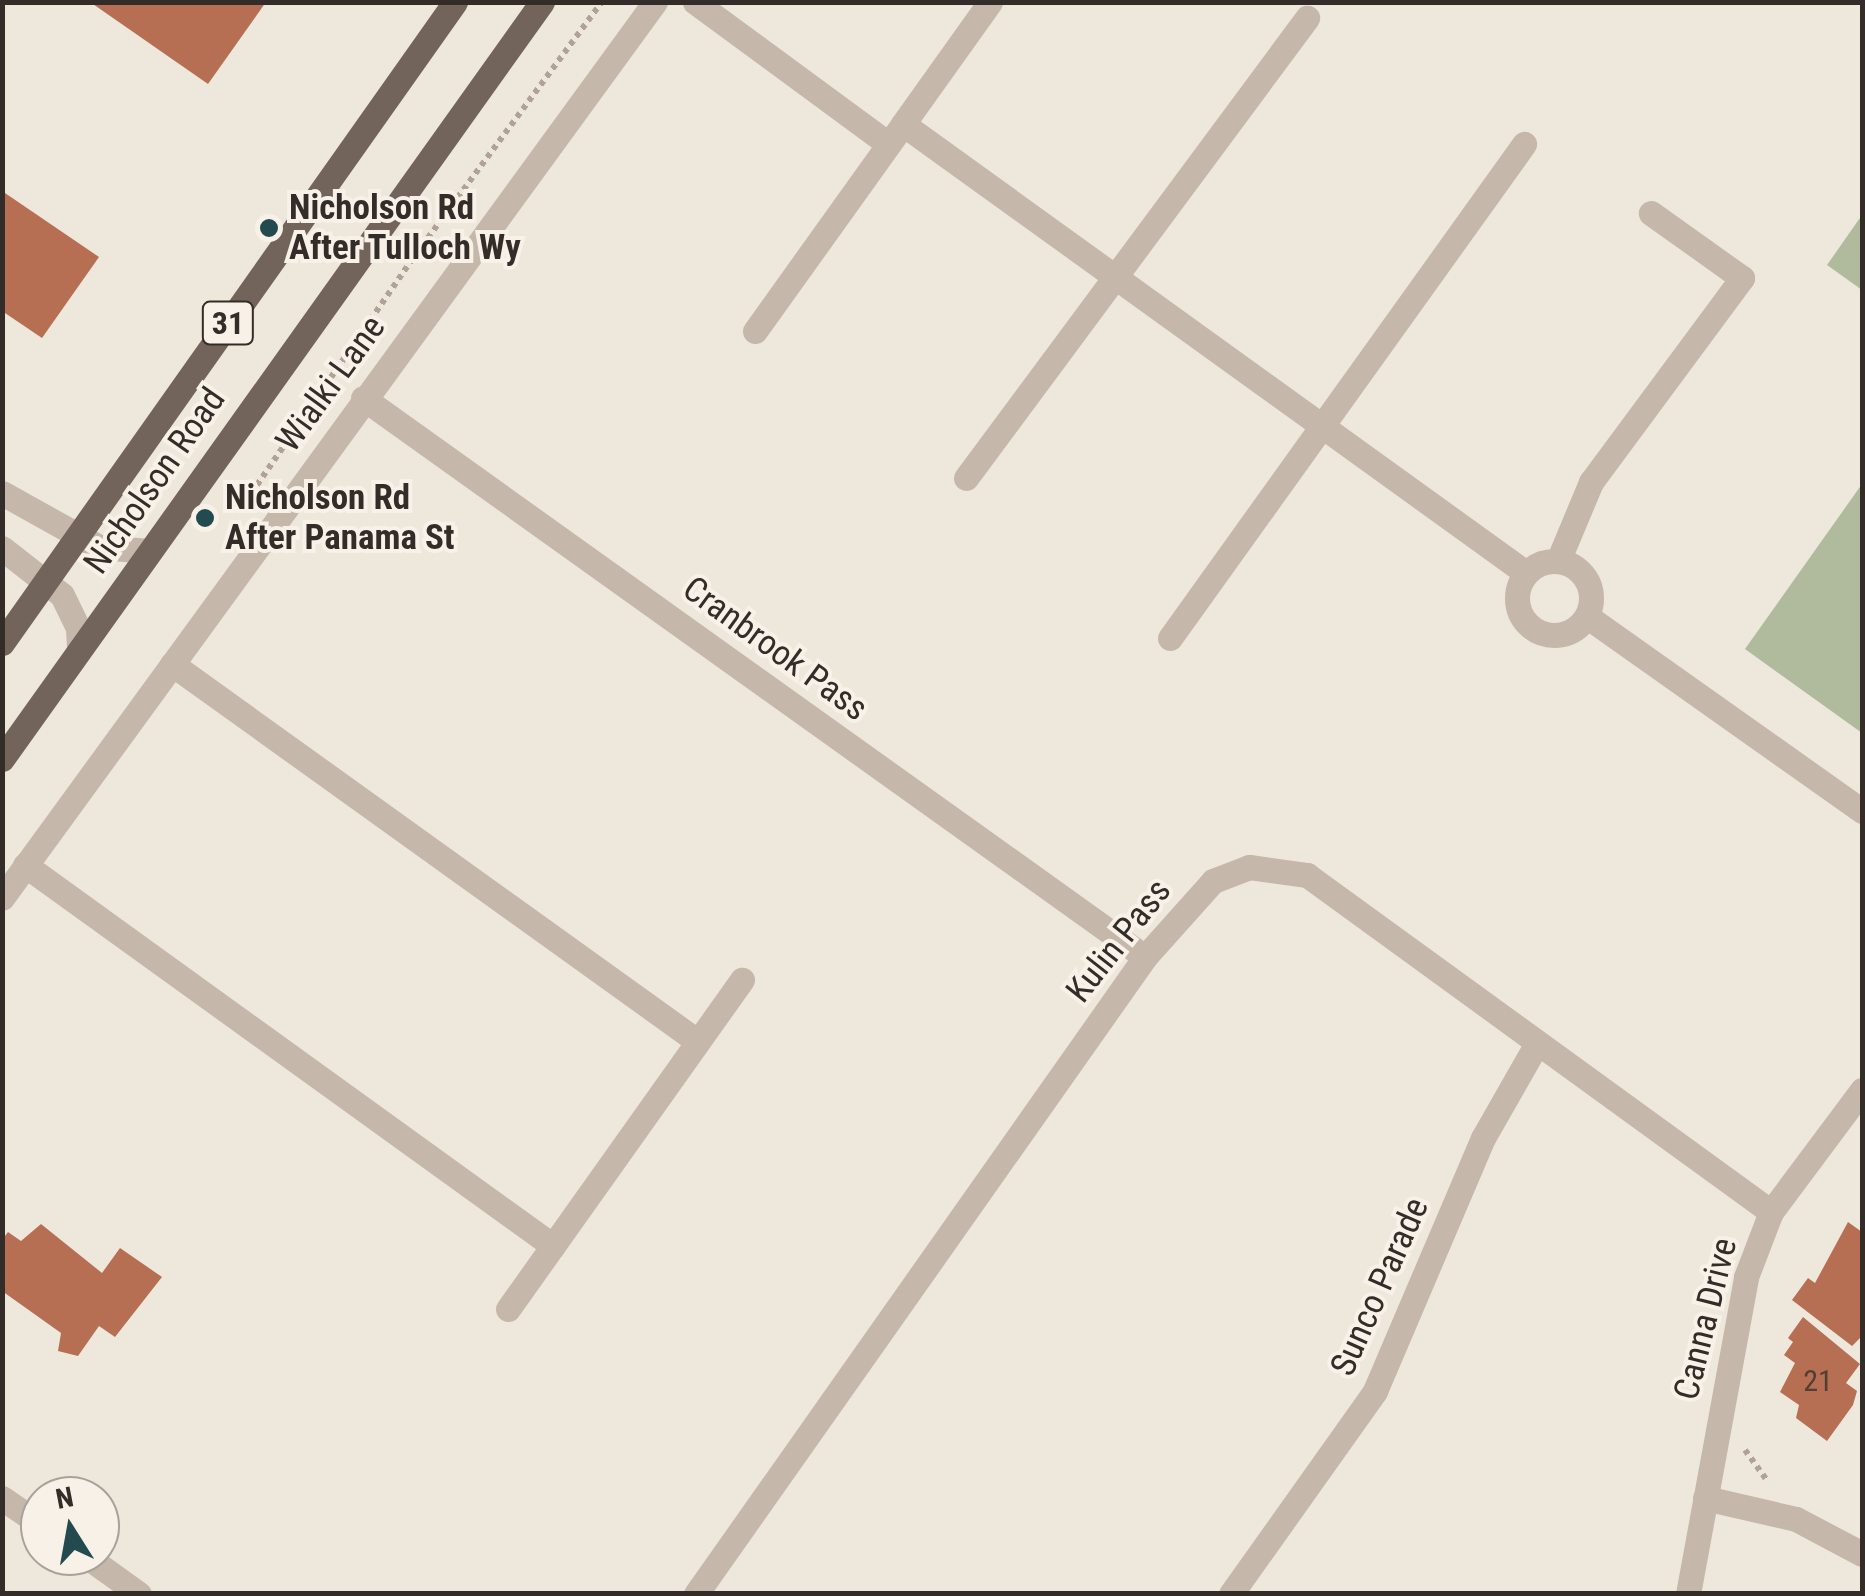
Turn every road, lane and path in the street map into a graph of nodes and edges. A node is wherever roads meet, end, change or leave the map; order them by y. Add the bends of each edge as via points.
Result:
1 (455, 2) edge
2 (542, 2) edge
3 (602, 2) edge
4 (656, 2) edge
5 (695, 2) edge
6 (990, 2) edge
7 (1307, 18) dead end
8 (896, 134) junction
9 (1524, 144) dead end
10 (1651, 213) dead end
11 (1116, 276) junction
12 (755, 331) dead end
13 (364, 398) junction
14 (1321, 428) junction
15 (966, 478) dead end
16 (258, 484) dead end
17 (2, 493) edge
18 (78, 536) junction
19 (2, 548) edge
20 (149, 551) junction
21 (1558, 560) junction
22 (1526, 573) junction
23 (46, 580) junction
24 (1588, 617) junction
25 (1170, 638) dead end
26 (2, 644) edge
27 (79, 649) junction
28 (172, 664) junction
29 (2, 759) edge
30 (1862, 810) edge
31 (25, 865) junction
32 (2, 898) edge
33 (1145, 957) junction
34 (742, 980) dead end
35 (697, 1042) junction
36 (1536, 1045) junction
37 (1862, 1090) edge
38 (1771, 1212) junction
39 (553, 1246) junction
40 (508, 1309) dead end
41 (1742, 1441) dead end
42 (1774, 1486) dead end
43 (1705, 1498) junction
44 (1862, 1554) edge
45 (114, 1576) edge
46 (139, 1594) edge
47 (696, 1594) edge
48 (1231, 1594) edge
49 (1688, 1594) edge

1 - 18 main road, Nicholson Road / 31
2 - 20 main road, Nicholson Road / 31
3 - 16 path via 416,254
4 - 13 street, Wialki Lane
5 - 8 street
6 - 8 street
7 - 11 street
8 - 11 street
8 - 12 street
9 - 14 street
10 - 21 street via 1742,278 1591,482
11 - 14 street
11 - 15 street
13 - 28 street, Wialki Lane
13 - 33 street, Cranbrook Pass
14 - 22 street
14 - 25 street
17 - 18 street
18 - 20 street via 120,552
18 - 23 main road, Nicholson Road / 31
19 - 23 street
20 - 27 main road, Nicholson Road / 31
21 - 22 street
21 - 24 street via 1579,570 1590,586
22 - 24 street via 1516,596 1531,629 1550,636 1572,632
23 - 26 main road, Nicholson Road / 31
23 - 27 street via 70,611
24 - 30 street
27 - 29 main road, Nicholson Road / 31
28 - 31 street, Wialki Lane
28 - 35 street
31 - 32 street, Wialki Lane
31 - 39 street
33 - 36 street, Kulin Pass via 1214,881 1248,867 1280,869 1306,875
33 - 47 street, Kulin Pass
34 - 35 street
35 - 39 street
36 - 38 street, Kulin Pass
36 - 48 street, Sunco Parade via 1483,1138 1375,1391
37 - 38 street, Canna Drive
38 - 43 street, Canna Drive via 1737,1310
39 - 40 street
41 - 42 path via 1753,1466
43 - 44 street via 1796,1519
43 - 49 street, Canna Drive
45 - 46 street

